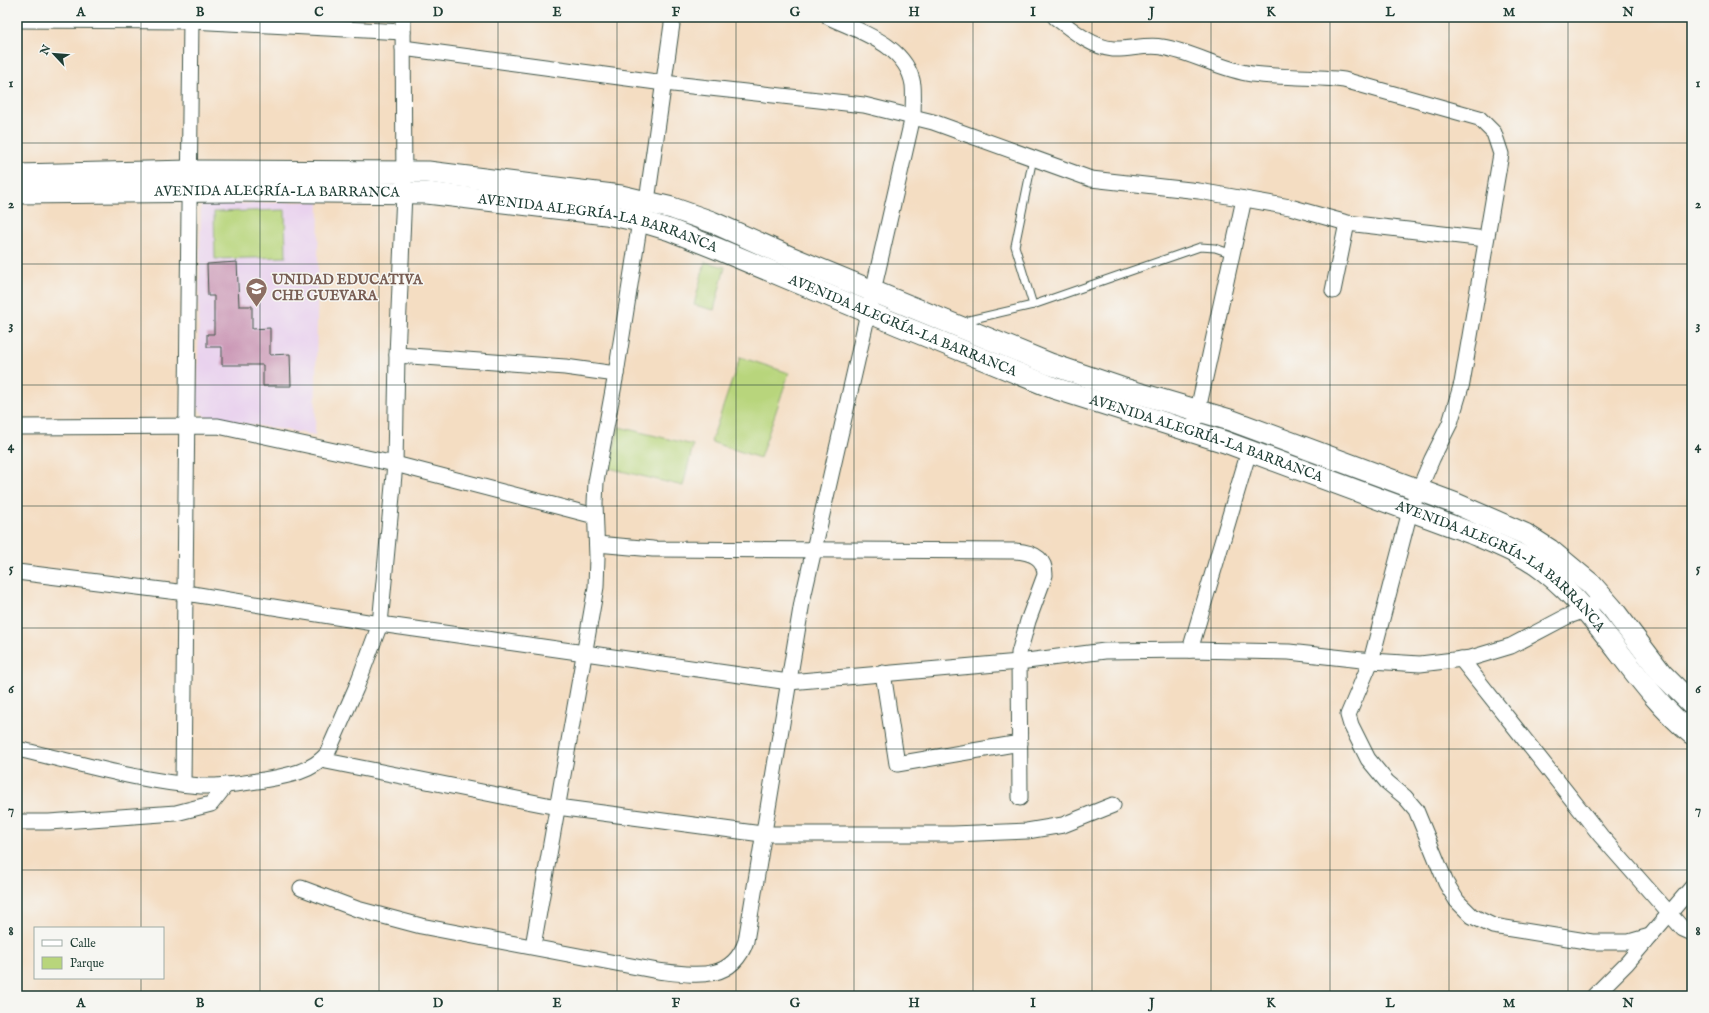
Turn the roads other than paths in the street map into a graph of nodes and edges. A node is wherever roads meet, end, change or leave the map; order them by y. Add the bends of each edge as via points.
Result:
1 (673, 17) edge
2 (829, 17) edge
3 (1055, 17) edge
4 (191, 19) edge
5 (17, 20) edge
6 (403, 24) edge
7 (402, 48) junction
8 (664, 83) junction
9 (913, 116) junction
10 (1033, 158) junction
11 (190, 171) junction
12 (404, 172) junction
13 (17, 175) edge
14 (190, 191) junction
15 (17, 193) edge
16 (404, 193) junction
17 (1244, 199) junction
18 (647, 201) junction
19 (640, 221) junction
20 (1347, 223) junction
21 (1486, 239) junction
22 (1233, 254) junction
23 (874, 291) junction
24 (1333, 291) dead end
25 (1033, 305) junction
26 (868, 312) junction
27 (961, 328) junction
28 (397, 355) junction
29 (616, 374) junction
30 (1198, 411) junction
31 (187, 425) junction
32 (17, 427) edge
33 (1193, 432) junction
34 (1249, 451) junction
35 (395, 464) junction
36 (1419, 490) junction
37 (1410, 511) junction
38 (595, 516) junction
39 (597, 544) junction
40 (813, 549) junction
41 (17, 572) edge
42 (186, 593) junction
43 (1601, 596) junction
44 (1586, 610) junction
45 (380, 624) junction
46 (1190, 650) junction
47 (584, 652) junction
48 (1461, 659) junction
49 (1371, 661) junction
50 (1019, 662) junction
51 (883, 674) junction
52 (789, 682) junction
53 (1692, 704) edge
54 (1692, 734) edge
55 (1020, 742) junction
56 (17, 749) edge
57 (321, 760) junction
58 (183, 784) junction
59 (226, 785) junction
60 (1020, 798) dead end
61 (1113, 805) dead end
62 (557, 807) junction
63 (17, 822) edge
64 (762, 834) junction
65 (1692, 887) edge
66 (301, 888) dead end
67 (1670, 913) junction
68 (1692, 933) edge
69 (1650, 936) junction
70 (533, 946) junction
71 (1594, 996) edge

1 - 8 street
2 - 9 street via 880,42 905,61 913,86
3 - 21 street via 1082,37 1112,49 1160,46 1252,74 1344,80 1479,118 1494,133 1501,154
4 - 5 street
4 - 6 street
4 - 11 street
6 - 7 street
7 - 8 street
7 - 12 street
8 - 9 street via 837,101
8 - 18 street
9 - 10 street
9 - 23 street
10 - 17 street via 1091,179 1199,191
10 - 25 lane via 1015,246
11 - 12 main road, AVENIDA ALEGRÍA-LA BARRANCA
11 - 13 main road, AVENIDA ALEGRÍA-LA BARRANCA
11 - 14 street
12 - 16 street
12 - 18 main road, AVENIDA ALEGRÍA-LA BARRANCA via 428,172
14 - 15 main road, AVENIDA ALEGRÍA-LA BARRANCA
14 - 16 main road, AVENIDA ALEGRÍA-LA BARRANCA
14 - 31 street
16 - 19 main road, AVENIDA ALEGRÍA-LA BARRANCA via 426,193 550,207
16 - 28 street
17 - 20 street via 1290,207
17 - 22 street
18 - 19 street
18 - 23 main road, AVENIDA ALEGRÍA-LA BARRANCA via 712,222
19 - 26 main road, AVENIDA ALEGRÍA-LA BARRANCA via 718,249
19 - 29 street
20 - 21 street
20 - 24 street
21 - 36 street via 1462,383 1450,423
22 - 25 lane via 1215,248 1200,247
22 - 30 street
23 - 26 street
23 - 27 main road, AVENIDA ALEGRÍA-LA BARRANCA
25 - 27 lane via 968,320
26 - 33 main road, AVENIDA ALEGRÍA-LA BARRANCA via 1054,388
26 - 40 street
27 - 30 main road, AVENIDA ALEGRÍA-LA BARRANCA via 1083,376
28 - 29 street via 565,367
28 - 35 street
29 - 38 street via 596,482
30 - 33 street
30 - 36 main road, AVENIDA ALEGRÍA-LA BARRANCA via 1230,420
31 - 32 street
31 - 35 street via 238,429
31 - 42 street
33 - 34 main road, AVENIDA ALEGRÍA-LA BARRANCA
34 - 37 main road, AVENIDA ALEGRÍA-LA BARRANCA
34 - 46 street
35 - 38 street
35 - 45 street
36 - 37 street
36 - 43 main road, AVENIDA ALEGRÍA-LA BARRANCA via 1525,534 1570,565
37 - 44 main road, AVENIDA ALEGRÍA-LA BARRANCA via 1472,533 1532,562 1558,582
37 - 49 street
38 - 39 street
39 - 40 street via 653,549
39 - 47 street via 596,587
40 - 50 street via 1015,551 1032,554 1042,561 1045,575 1022,642
40 - 52 street
41 - 42 street
42 - 45 street
42 - 58 street
43 - 44 street
43 - 53 main road, AVENIDA ALEGRÍA-LA BARRANCA via 1662,674
44 - 48 street via 1566,617 1511,646
44 - 54 main road, AVENIDA ALEGRÍA-LA BARRANCA via 1650,693
45 - 47 street
45 - 57 street via 335,737 327,754
46 - 49 street via 1289,652
46 - 50 street via 1105,651
47 - 52 street
47 - 62 street
48 - 49 street via 1420,664
48 - 67 street via 1601,836
49 - 69 street via 1348,715 1351,725 1368,759 1416,810 1446,883 1457,901 1472,916 1492,926 1592,942 1629,942
50 - 51 street
50 - 55 street
51 - 52 street
51 - 55 street via 897,764
52 - 64 street
55 - 60 street
56 - 58 street
57 - 59 street via 293,774
57 - 62 street
58 - 59 street
59 - 63 street via 211,804 176,813
61 - 64 street via 1063,825 1026,830 953,834
62 - 64 street
62 - 70 street
64 - 70 street via 746,941 742,954 732,965 720,972 689,974 658,971
65 - 67 street
66 - 70 street via 391,919 460,935
67 - 68 street via 1683,929
67 - 69 street
69 - 71 street

